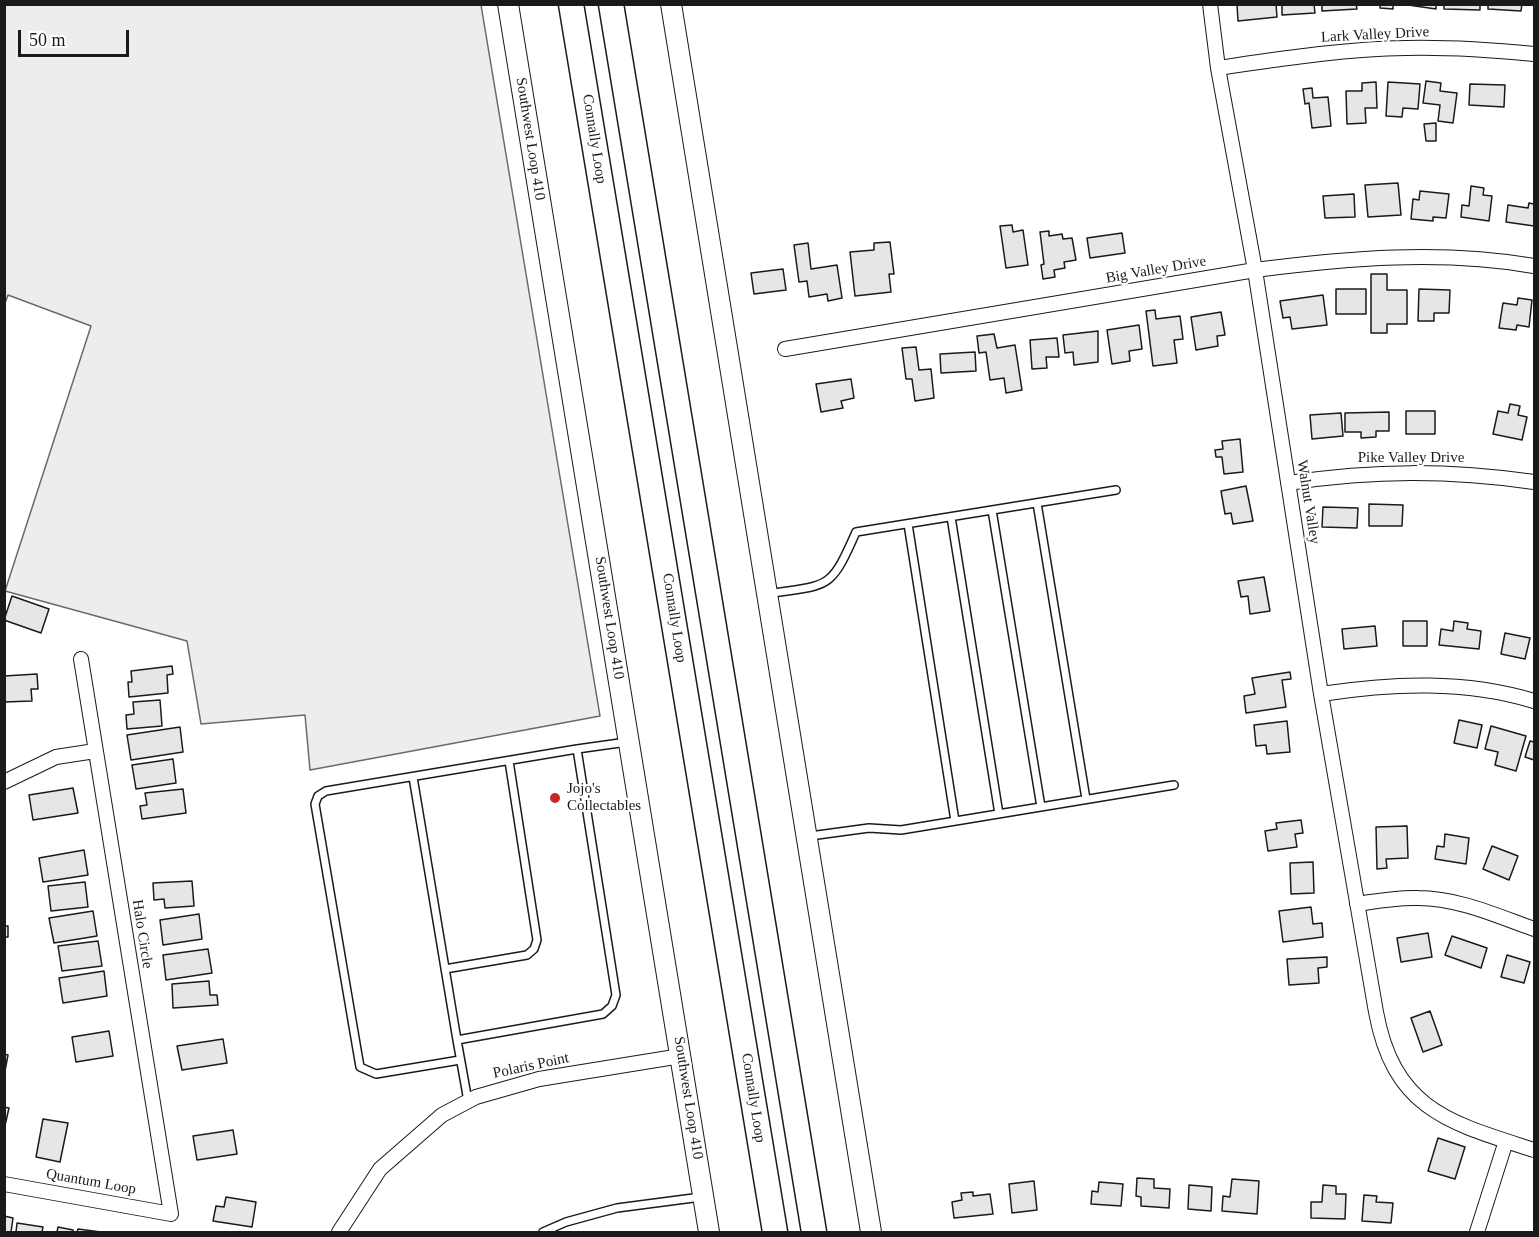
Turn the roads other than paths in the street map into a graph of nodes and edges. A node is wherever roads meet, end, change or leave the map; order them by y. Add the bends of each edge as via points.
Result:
1 (508, 4) edge
2 (571, 4) edge
3 (611, 4) edge
4 (671, 4) edge
5 (1210, 4) edge
6 (1534, 54) edge
7 (1218, 68) junction
8 (1534, 266) edge
9 (1255, 270) junction
10 (785, 349) dead end
11 (1534, 482) edge
12 (1288, 483) junction
13 (1116, 490) dead end
14 (1037, 503) junction
15 (992, 510) junction
16 (951, 517) junction
17 (908, 524) junction
18 (768, 594) junction
19 (81, 659) dead end
20 (1322, 694) junction
21 (1534, 701) edge
22 (629, 741) junction
23 (577, 750) junction
24 (95, 751) junction
25 (509, 761) junction
26 (413, 777) junction
27 (4, 782) edge
28 (1174, 785) dead end
29 (1086, 799) junction
30 (1041, 807) junction
31 (999, 814) junction
32 (955, 821) junction
33 (807, 836) junction
34 (1357, 904) junction
35 (1534, 929) edge
36 (445, 969) junction
37 (457, 1041) junction
38 (681, 1056) junction
39 (460, 1060) junction
40 (468, 1101) junction
41 (1506, 1141) junction
42 (1534, 1150) edge
43 (4, 1184) edge
44 (703, 1197) junction
45 (171, 1214) joint
46 (339, 1233) edge
47 (543, 1233) edge
48 (709, 1233) edge
49 (775, 1233) edge
50 (814, 1233) edge
51 (871, 1233) edge
52 (1477, 1233) edge

1 - 22 main road, Southwest Loop 410
2 - 49 highway, Connally Loop
3 - 50 highway
4 - 18 main road
5 - 7 street, Walnut Valley
6 - 7 street, Lark Valley Drive via 1405,48 1306,55
7 - 9 street, Walnut Valley
8 - 9 street, Big Valley Drive via 1458,257 1381,256
9 - 10 street, Big Valley Drive
9 - 12 street, Walnut Valley
11 - 12 street, Pike Valley Drive via 1479,474 1411,471
12 - 20 street, Walnut Valley
13 - 14 lane
14 - 15 lane
14 - 29 lane
15 - 16 lane
15 - 30 lane
16 - 17 lane
16 - 31 lane
17 - 18 lane via 856,532 842,566 826,584
17 - 32 lane
18 - 33 main road
19 - 24 street, Halo Circle
20 - 21 street via 1430,684 1474,688
20 - 34 street, Walnut Valley
22 - 23 lane
22 - 38 main road, Southwest Loop 410
23 - 25 lane
23 - 37 lane via 616,995 612,1006 603,1014
24 - 27 street via 56,757
24 - 45 street, Halo Circle
25 - 26 lane
25 - 36 lane via 537,940 526,955
26 - 36 lane
26 - 39 lane via 326,791 315,804 360,1066 376,1074
28 - 29 lane
29 - 30 lane
30 - 31 lane
31 - 32 lane
32 - 33 lane via 901,830 869,828
33 - 51 main road
34 - 35 street via 1400,898 1440,899
34 - 41 street, Walnut Valley via 1374,1006 1394,1070 1428,1106 1456,1123
36 - 37 lane
37 - 39 lane
38 - 40 street, Polaris Point via 528,1081
38 - 44 main road, Southwest Loop 410
39 - 40 lane
40 - 46 street, Polaris Point via 442,1115 380,1169
41 - 42 street, Walnut Valley
41 - 52 street
43 - 45 street, Quantum Loop
44 - 47 lane via 616,1208
44 - 48 main road, Southwest Loop 410

